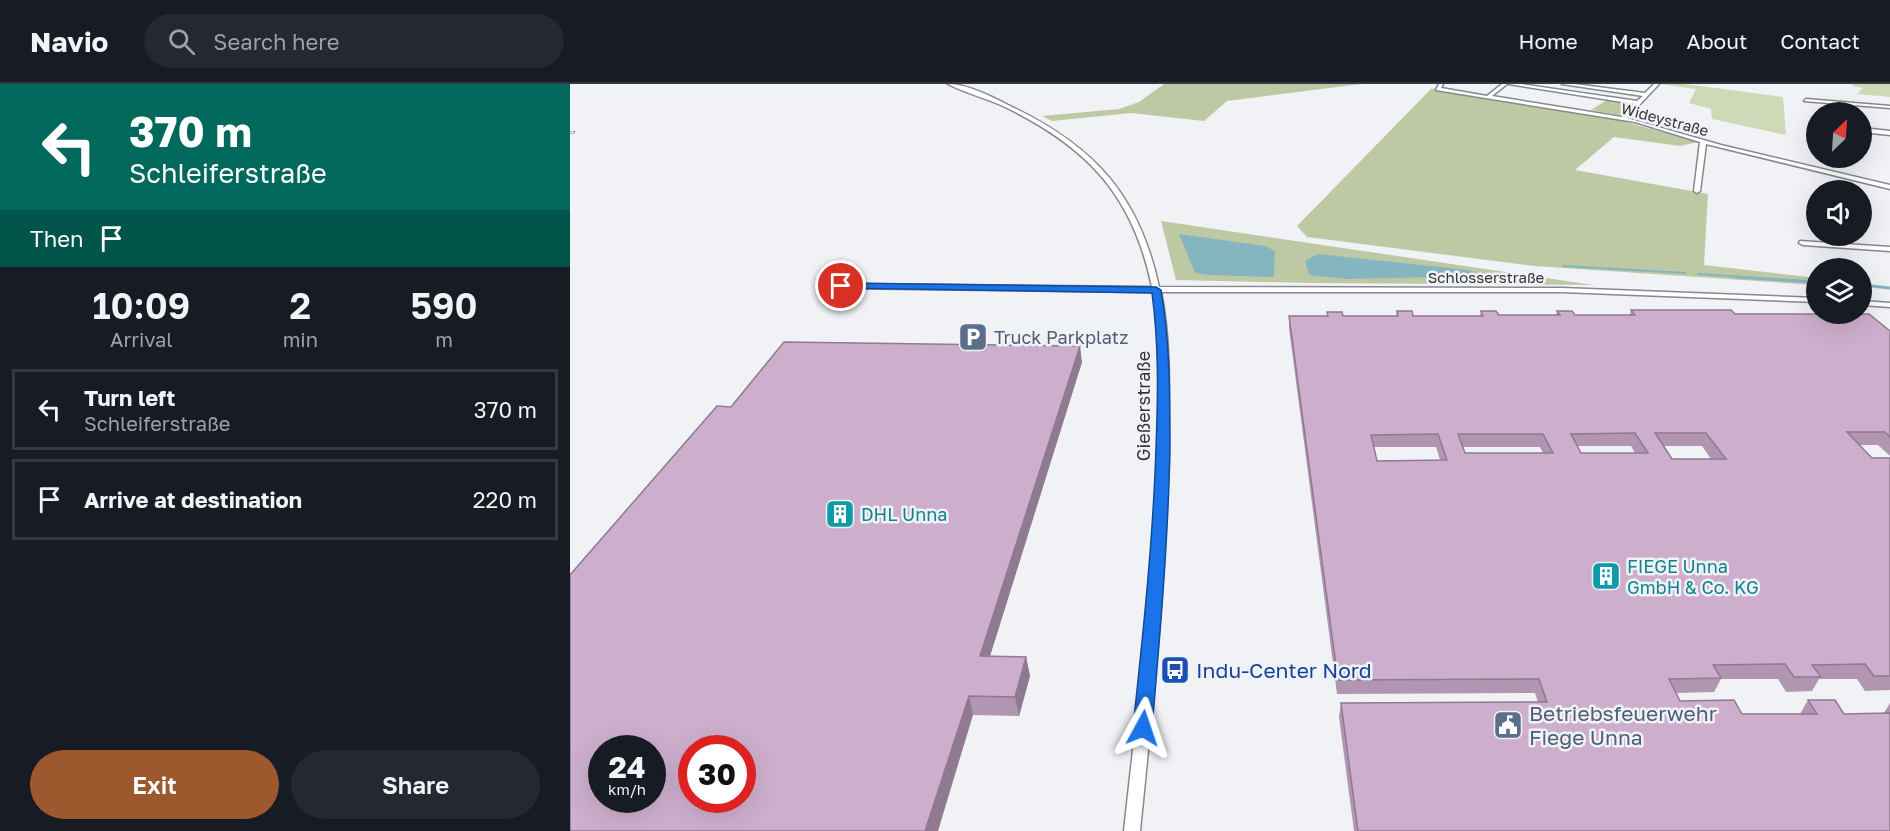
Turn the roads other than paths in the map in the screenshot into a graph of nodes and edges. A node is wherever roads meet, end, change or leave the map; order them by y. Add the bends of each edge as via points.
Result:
1 (950, 84) edge
2 (1441, 84) edge
3 (1505, 84) edge
4 (1511, 84) edge
5 (1564, 84) edge
6 (1657, 84) edge
7 (1761, 84) edge
8 (1785, 84) edge
9 (1587, 95) junction
10 (1647, 95) junction
11 (1487, 98) junction
12 (1806, 100) dead end
13 (1639, 103) junction
14 (1890, 107) edge
15 (1569, 110) junction
16 (1623, 119) junction
17 (1872, 131) edge
18 (1890, 133) edge
19 (1703, 142) junction
20 (1890, 187) edge
21 (1697, 190) dead end
22 (1803, 243) dead end
23 (1890, 249) edge
24 (841, 286) dead end
25 (1156, 290) junction
26 (1806, 300) edge
27 (1872, 304) edge
28 (1890, 305) edge
29 (1132, 831) edge

1 - 25 street, Gießerstraße via 1031,118 1092,162 1129,210
2 - 11 street, Wideystraße via 1438,89
3 - 11 street
4 - 9 street
5 - 10 street
6 - 10 street
7 - 8 street
9 - 13 street
9 - 15 street
10 - 13 street
11 - 15 street, Wideystraße
12 - 14 street
13 - 16 street
15 - 16 street, Wideystraße
16 - 19 street, Wideystraße
17 - 18 street
19 - 20 street, Wideystraße
19 - 21 street
22 - 23 street
24 - 25 street, Schlosserstraße
25 - 26 street, Schlosserstraße via 1562,290
25 - 29 street, Gießerstraße via 1164,379 1161,532
27 - 28 street

